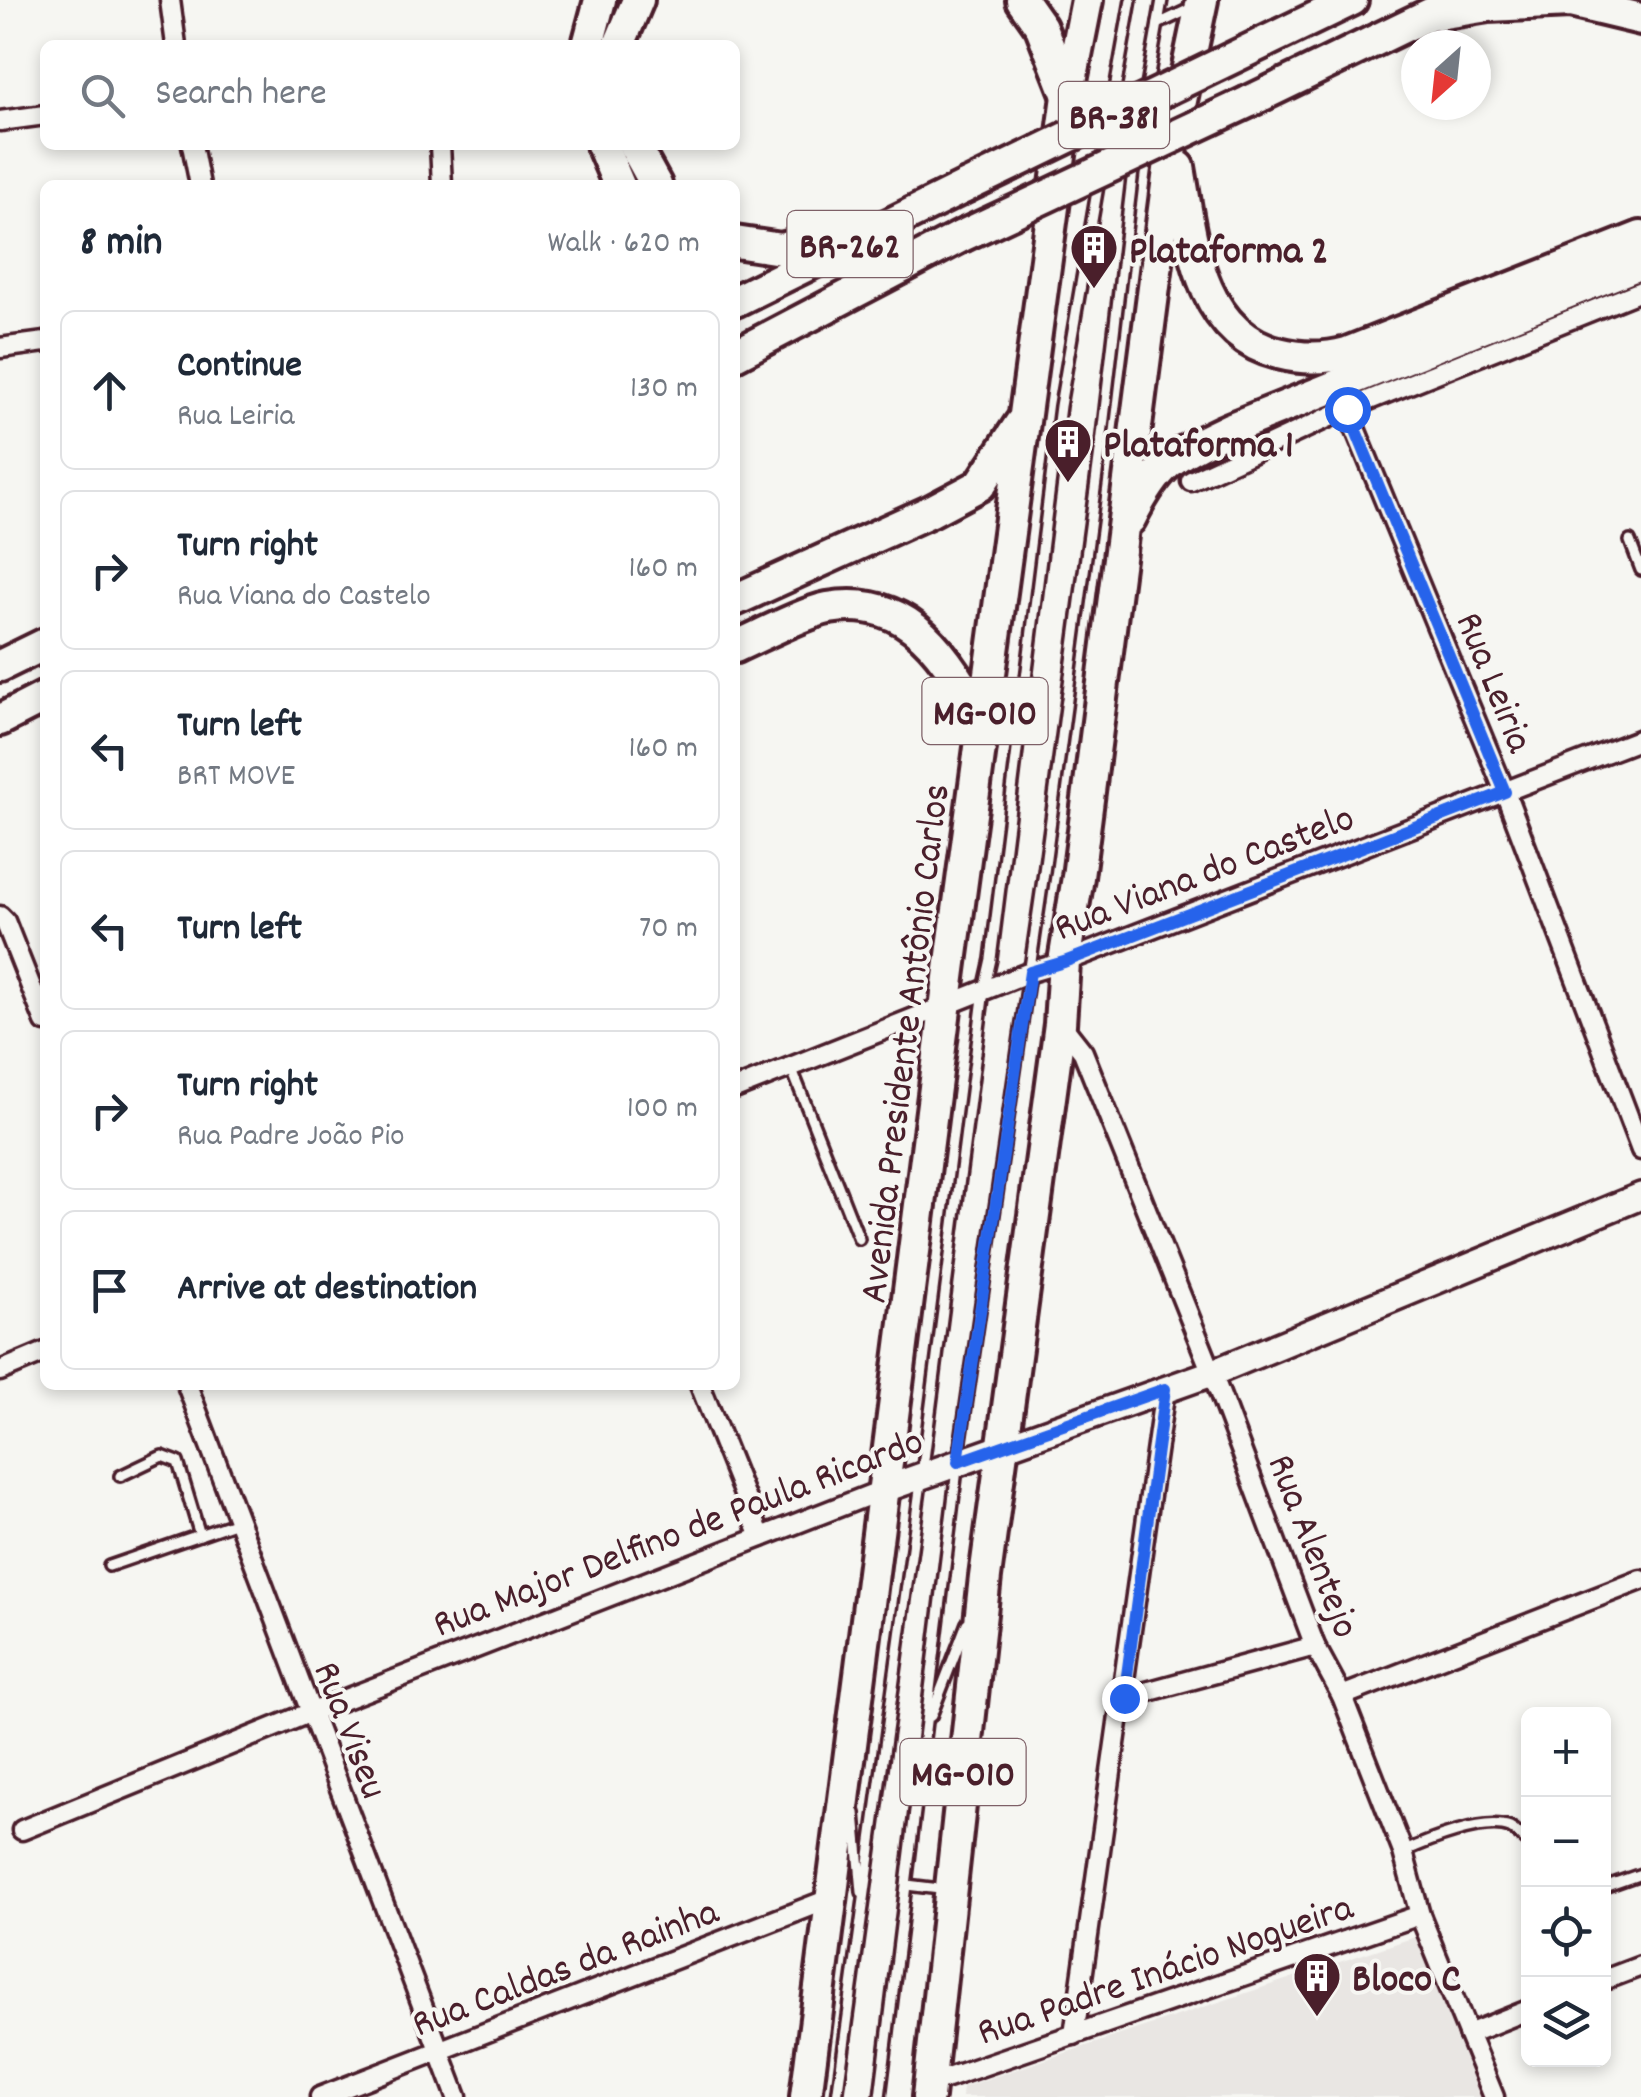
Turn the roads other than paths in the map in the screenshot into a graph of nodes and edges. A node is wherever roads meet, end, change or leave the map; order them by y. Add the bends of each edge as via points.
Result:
1 (170, 0) edge
2 (600, 0) edge
3 (638, 0) edge
4 (1022, 0) edge
5 (1087, 0) edge
6 (1131, 0) edge
7 (1162, 0) edge
8 (1352, 0) edge
9 (1458, 0) edge
10 (1202, 1) edge
11 (1608, 9) junction
12 (1425, 16) junction
13 (1641, 20) edge
14 (1158, 24) junction
15 (1641, 30) edge
16 (175, 40) edge
17 (589, 40) edge
18 (622, 40) edge
19 (1068, 96) junction
20 (40, 116) edge
21 (0, 120) edge
22 (1174, 139) junction
23 (193, 150) edge
24 (440, 150) edge
25 (604, 150) edge
26 (637, 150) edge
27 (199, 180) edge
28 (442, 180) edge
29 (617, 180) edge
30 (653, 180) edge
31 (964, 187) joint
32 (896, 220) junction
33 (962, 236) joint
34 (1641, 236) edge
35 (740, 243) edge
36 (1641, 263) edge
37 (1641, 291) edge
38 (740, 299) edge
39 (40, 343) edge
40 (0, 348) edge
41 (740, 353) edge
42 (1347, 409) junction
43 (1024, 417) junction
44 (1191, 481) dead end
45 (1119, 540) junction
46 (1630, 541) dead end
47 (1641, 570) edge
48 (740, 598) edge
49 (740, 645) edge
50 (40, 646) edge
51 (0, 666) edge
52 (40, 700) edge
53 (0, 720) edge
54 (984, 723) junction
55 (1641, 739) edge
56 (1505, 792) junction
57 (0, 916) edge
58 (1064, 962) junction
59 (1030, 972) junction
60 (984, 990) junction
61 (946, 1005) junction
62 (40, 1009) edge
63 (1060, 1024) junction
64 (791, 1067) junction
65 (740, 1087) edge
66 (1641, 1150) edge
67 (1641, 1196) edge
68 (859, 1239) dead end
69 (40, 1354) edge
70 (0, 1371) edge
71 (1212, 1373) junction
72 (1165, 1389) junction
73 (189, 1390) edge
74 (702, 1390) edge
75 (1002, 1447) junction
76 (958, 1462) junction
77 (922, 1475) junction
78 (120, 1476) dead end
79 (885, 1490) junction
80 (237, 1522) junction
81 (200, 1535) junction
82 (761, 1538) junction
83 (110, 1566) dead end
84 (985, 1578) junction
85 (1641, 1580) edge
86 (1315, 1646) junction
87 (1342, 1696) junction
88 (1124, 1698) junction
89 (309, 1712) junction
90 (926, 1728) junction
91 (850, 1760) junction
92 (22, 1830) dead end
93 (1521, 1837) edge
94 (1402, 1852) junction
95 (1641, 1874) edge
96 (907, 1885) junction
97 (1611, 1885) edge
98 (950, 1890) junction
99 (832, 1898) junction
100 (863, 1908) junction
101 (1420, 1915) junction
102 (1641, 1966) edge
103 (1611, 1977) edge
104 (1521, 2013) edge
105 (1468, 2034) junction
106 (1074, 2035) junction
107 (440, 2051) junction
108 (929, 2090) edge
109 (320, 2097) edge
110 (457, 2097) edge
111 (806, 2097) edge
112 (837, 2097) edge
113 (880, 2097) edge
114 (1494, 2097) edge

1 - 16 street
2 - 17 highway
3 - 18 highway
4 - 19 highway via 1041,27
5 - 19 highway, Avenida Presidente Antônio Carlos / MG-010
6 - 60 lane via 1060,406
7 - 14 lane
8 - 31 highway, BR-381, bridge
9 - 12 highway, BR-381
10 - 14 lane
10 - 22 highway, MG-010
11 - 12 highway via 1550,1
11 - 13 highway
11 - 15 highway
12 - 33 highway, BR-381, bridge
14 - 59 lane via 1128,196
19 - 43 highway, Avenida Presidente Antônio Carlos / MG-010
20 - 21 street
22 - 34 highway via 1212,302 1245,338 1286,355 1347,353
22 - 45 highway, MG-010
23 - 27 street
24 - 28 street
25 - 29 highway
26 - 30 highway
31 - 32 highway, BR-262
32 - 35 highway via 781,249
32 - 38 highway, BR-262
33 - 41 highway, BR-262
36 - 45 highway via 1176,454 1148,483
37 - 42 street
39 - 40 street
42 - 44 street
42 - 56 street, Rua Leiria
43 - 48 highway via 980,486
43 - 54 highway, Avenida Presidente Antônio Carlos / MG-010
45 - 58 highway, MG-010
46 - 47 lane
49 - 54 highway via 827,608 873,608 911,623 948,661
50 - 51 highway
52 - 53 highway
54 - 61 highway, Avenida Presidente Antônio Carlos / MG-010
55 - 56 street, Rua Viana do Castelo
56 - 58 street, Rua Viana do Castelo
56 - 66 street, Rua Leiria
57 - 62 street
58 - 59 street, Rua Viana do Castelo
58 - 63 highway, MG-010
59 - 60 street, Rua Viana do Castelo
59 - 76 lane
60 - 61 street, Rua Viana do Castelo
60 - 77 lane
61 - 64 street, Rua Viana do Castelo
61 - 79 highway, Avenida Presidente Antônio Carlos / MG-010
63 - 71 street, Rua Alentejo via 1082,1052
63 - 75 highway, MG-010
64 - 65 street, Rua Viana do Castelo
64 - 68 lane
67 - 71 street, Rua Major Delfino de Paula Ricardo
69 - 70 street
71 - 72 street, Rua Major Delfino de Paula Ricardo
71 - 86 street, Rua Alentejo
72 - 75 street, Rua Major Delfino de Paula Ricardo
72 - 88 street
73 - 80 street, Rua Viseu
74 - 82 street
75 - 76 street, Rua Major Delfino de Paula Ricardo
75 - 84 highway, MG-010
76 - 77 street, Rua Major Delfino de Paula Ricardo
76 - 90 lane
77 - 79 street, Rua Major Delfino de Paula Ricardo
77 - 100 lane
78 - 81 lane via 162,1456 178,1462
79 - 82 street, Rua Major Delfino de Paula Ricardo
79 - 91 highway, Avenida Presidente Antônio Carlos / MG-010
80 - 81 lane
80 - 89 street, Rua Viseu
81 - 83 lane
82 - 89 street, Rua Major Delfino de Paula Ricardo
84 - 90 lane
84 - 98 highway, MG-010
85 - 87 street
86 - 87 street, Rua Alentejo
86 - 88 street
87 - 94 street, Rua Alentejo
88 - 106 street
89 - 92 street, Rua Major Delfino de Paula Ricardo
89 - 107 street, Rua Viseu
90 - 96 lane
91 - 99 highway, Avenida Presidente Antônio Carlos / MG-010
91 - 100 lane
93 - 94 lane via 1492,1826
94 - 101 street, Rua Alentejo
95 - 97 lane
96 - 98 lane
96 - 113 lane
98 - 108 highway, MG-010
99 - 107 street, Rua Caldas da Rainha
99 - 111 highway, Avenida Presidente Antônio Carlos / MG-010
100 - 112 lane
101 - 105 street, Rua Alentejo
101 - 106 street, Rua Padre Inácio Nogueira
102 - 103 street
104 - 105 street
105 - 114 street, Rua Alentejo
106 - 108 street, Rua Padre Inácio Nogueira
107 - 109 street, Rua Caldas da Rainha
107 - 110 street, Rua Viseu

